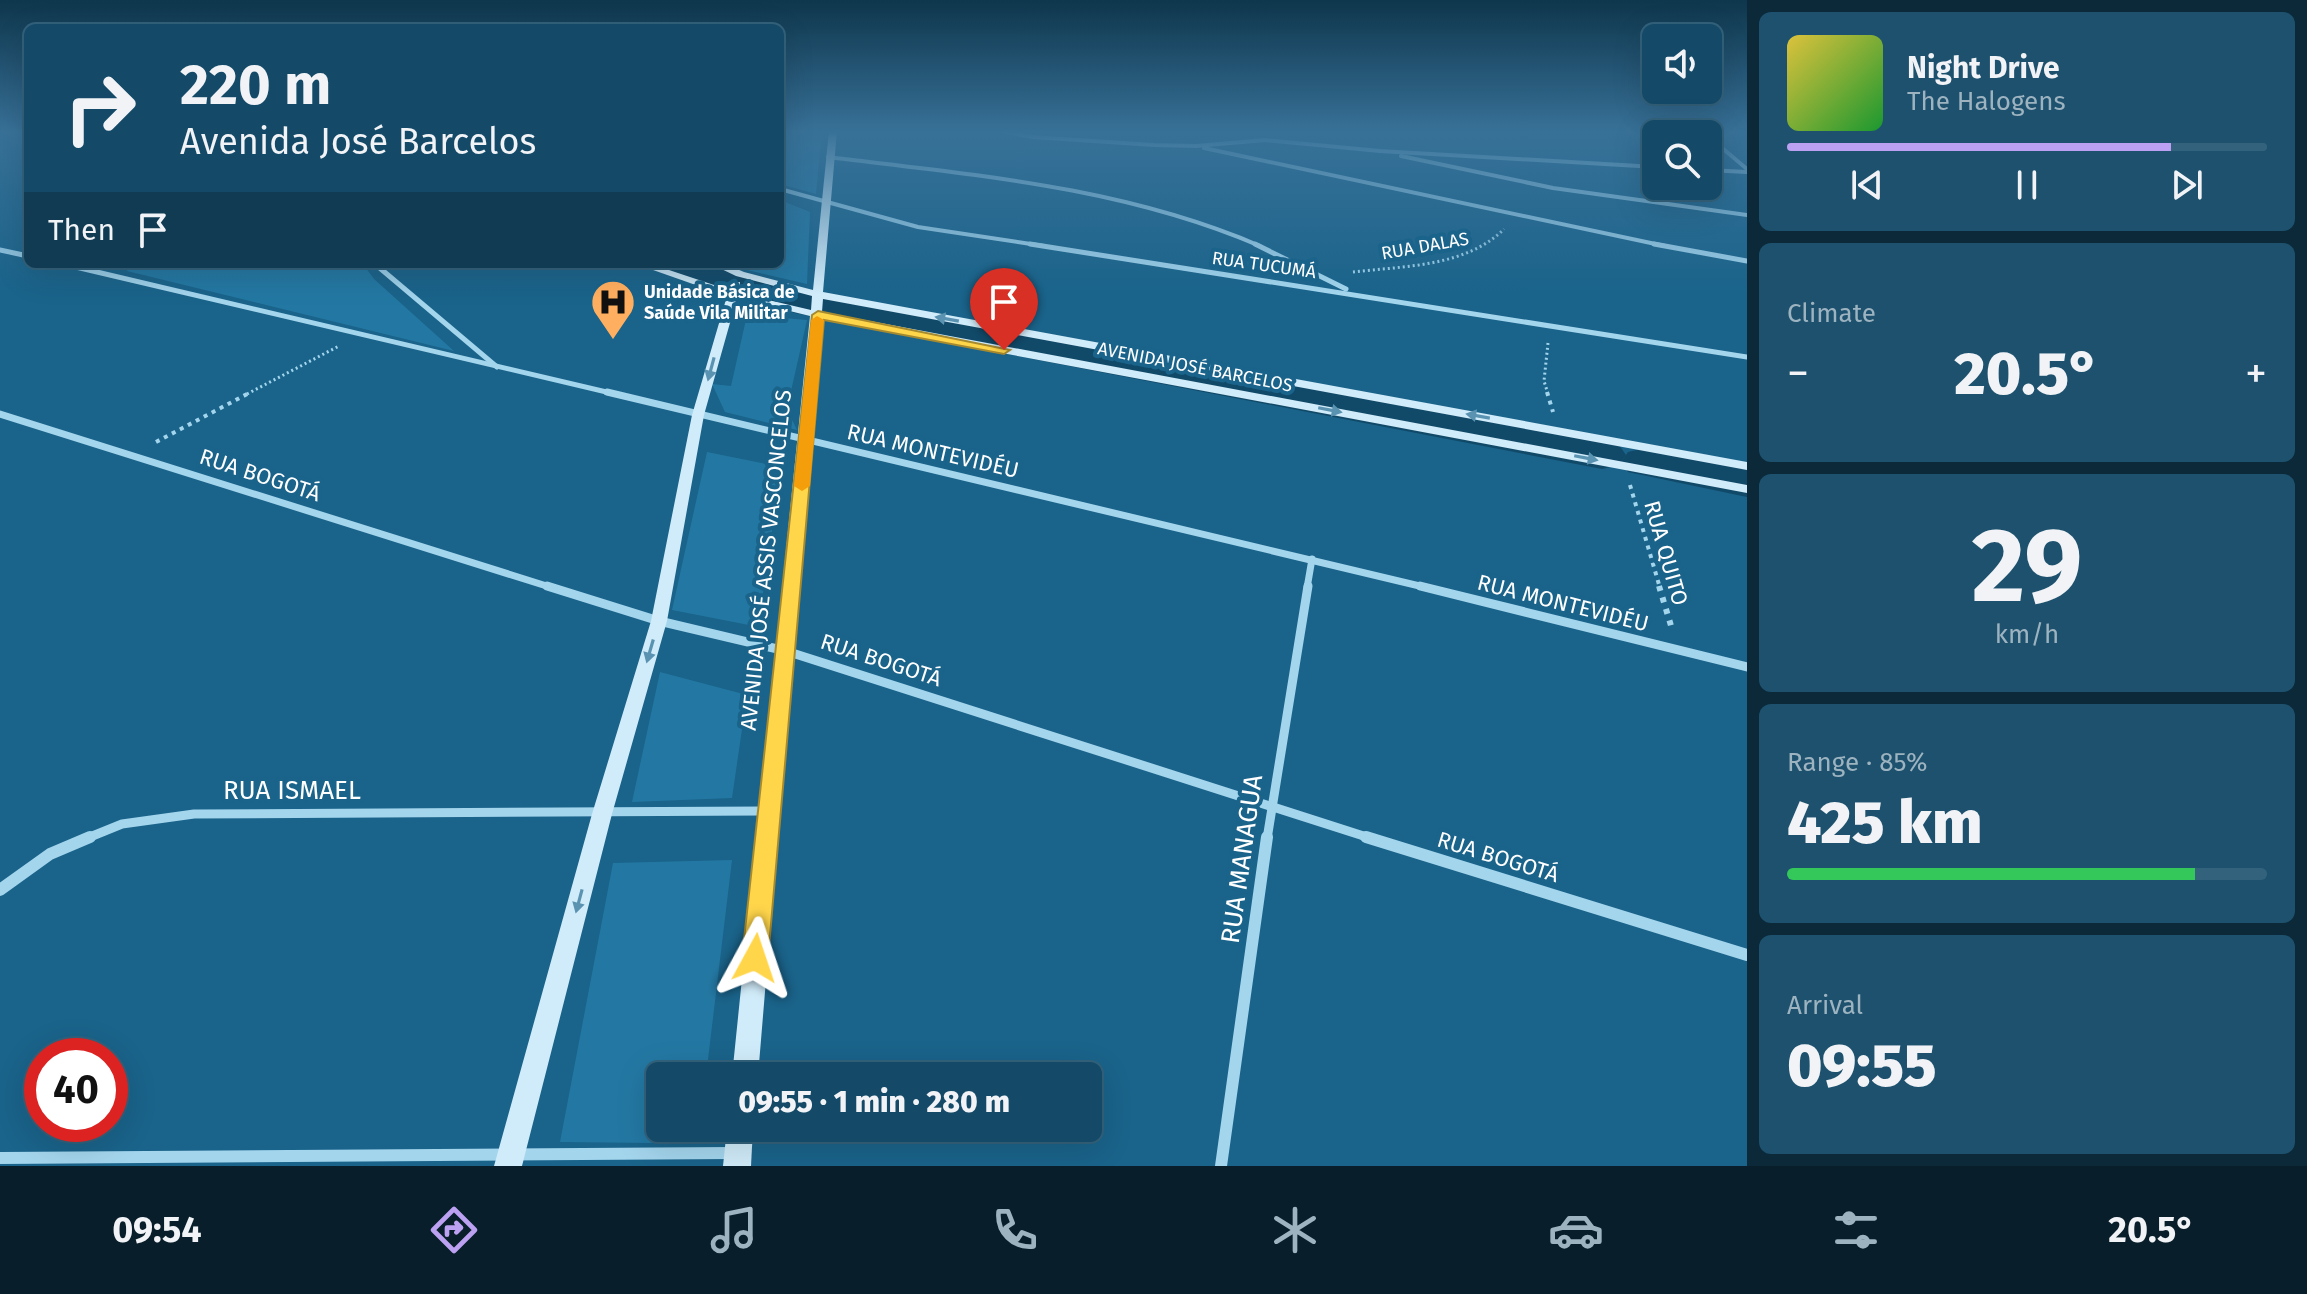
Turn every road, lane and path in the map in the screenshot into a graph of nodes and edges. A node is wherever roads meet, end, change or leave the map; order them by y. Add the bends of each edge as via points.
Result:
1 (827, 185) edge
2 (1040, 185) edge
3 (1375, 185) edge
4 (1541, 185) edge
5 (784, 190) edge
6 (826, 204) junction
7 (1747, 215) edge
8 (1514, 216) junction
9 (0, 250) edge
10 (24, 255) edge
11 (1747, 261) edge
12 (81, 268) edge
13 (109, 268) edge
14 (380, 268) edge
15 (665, 268) edge
16 (107, 274) junction
17 (1325, 277) junction
18 (737, 280) edge
19 (1353, 292) junction
20 (819, 304) junction
21 (1549, 326) junction
22 (361, 335) junction
23 (1747, 357) edge
24 (501, 370) junction
25 (0, 414) edge
26 (698, 415) junction
27 (1559, 431) junction
28 (806, 440) junction
29 (132, 455) junction
30 (1624, 465) junction
31 (1747, 466) edge
32 (1747, 489) edge
33 (1312, 559) junction
34 (659, 621) junction
35 (786, 651) junction
36 (1678, 651) junction
37 (1747, 667) edge
38 (1271, 808) junction
39 (768, 811) junction
40 (602, 814) junction
41 (0, 890) edge
42 (1747, 955) edge
43 (746, 1062) edge
44 (739, 1149) edge
45 (0, 1158) edge
46 (510, 1160) edge
47 (1221, 1166) edge

1 - 6 street, AVENIDA JOSÉ ASSIS VASCONCELOS
2 - 17 street via 1125,201 1219,229
3 - 8 street
4 - 7 street
5 - 6 street, RUA TUCUMÁ
6 - 19 street, RUA TUCUMÁ via 918,227
6 - 20 street, AVENIDA JOSÉ ASSIS VASCONCELOS
8 - 11 street
8 - 17 path, RUA DALAS via 1499,238 1475,252
9 - 10 street
12 - 16 street, RUA MONTEVIDÉU
13 - 16 street
14 - 24 street
15 - 18 street, AVENIDA JOSÉ BARCELOS
16 - 22 street, RUA MONTEVIDÉU
17 - 19 street
18 - 20 street, AVENIDA JOSÉ BARCELOS
18 - 20 street, AVENIDA JOSÉ BARCELOS
18 -> 26 street
19 - 21 street, RUA TUCUMÁ
27 -> 20 street, AVENIDA JOSÉ BARCELOS
20 - 28 street, AVENIDA JOSÉ ASSIS VASCONCELOS
20 -> 30 street, AVENIDA JOSÉ BARCELOS
21 - 23 street, RUA TUCUMÁ
21 - 27 path via 1544,381
22 - 24 street, RUA MONTEVIDÉU
22 - 29 path
24 - 26 street, RUA MONTEVIDÉU
25 - 29 street, RUA BOGOTÁ
26 - 28 street, RUA MONTEVIDÉU
26 - 34 street
27 - 31 street, AVENIDA JOSÉ BARCELOS
28 - 33 street, RUA MONTEVIDÉU
28 - 35 street, AVENIDA JOSÉ ASSIS VASCONCELOS
29 - 34 street, RUA BOGOTÁ
30 - 32 street, AVENIDA JOSÉ BARCELOS
30 - 36 path, RUA QUITO
33 - 36 street, RUA MONTEVIDÉU
33 - 38 street, RUA MANAGUA
34 - 35 street, RUA BOGOTÁ
34 -> 40 street
35 - 38 street, RUA BOGOTÁ
35 - 39 street, AVENIDA JOSÉ ASSIS VASCONCELOS
36 - 37 street, RUA MONTEVIDÉU
38 - 42 street, RUA BOGOTÁ
38 - 47 street, RUA MANAGUA
39 - 40 street
39 - 43 street, AVENIDA JOSÉ ASSIS VASCONCELOS
40 - 41 street, RUA ISMAEL via 194,814 122,824 50,854
40 -> 46 street
44 - 46 street
45 - 46 street

